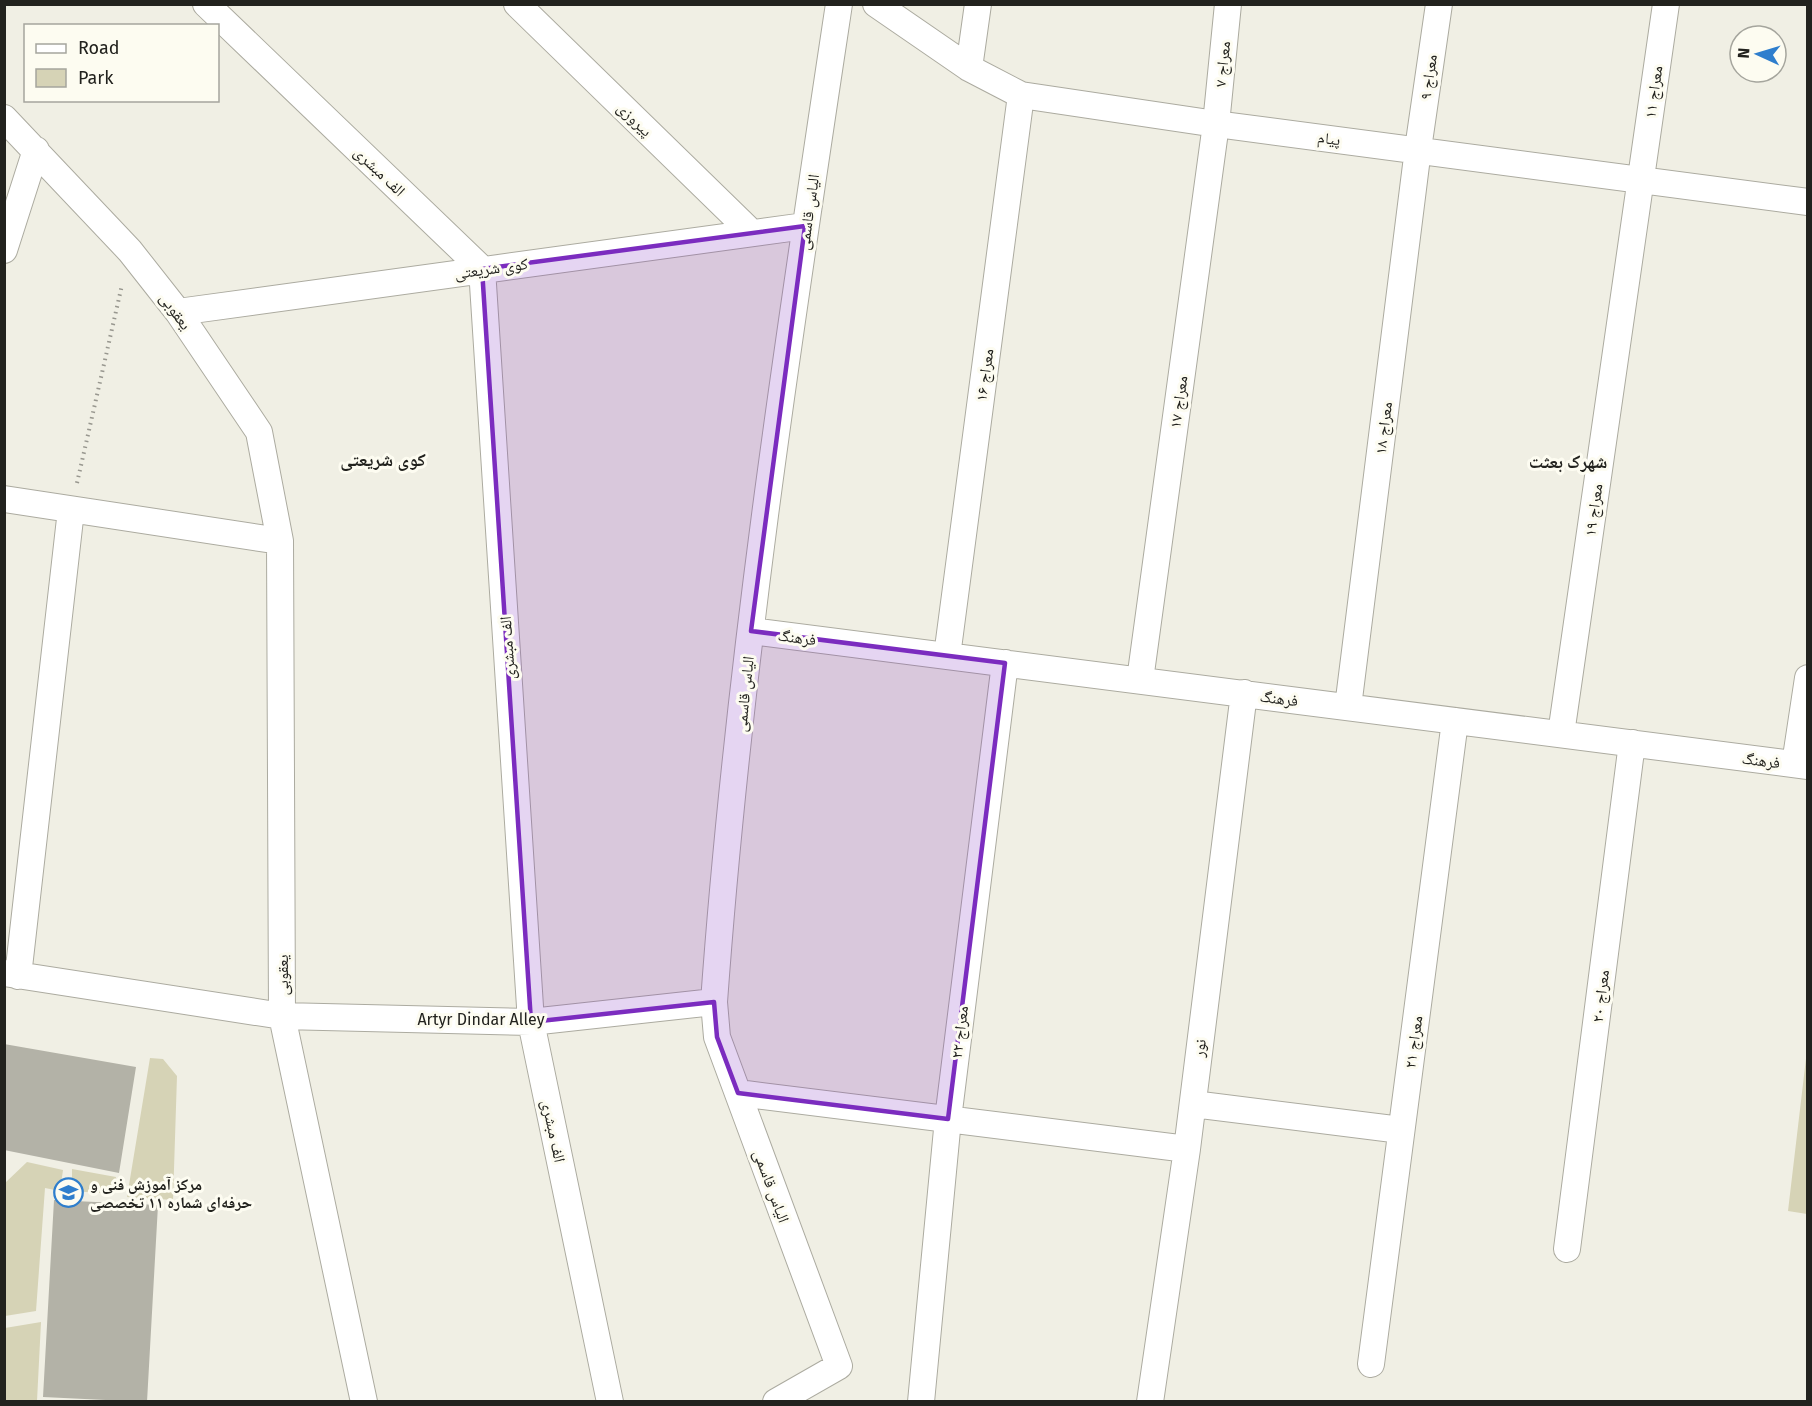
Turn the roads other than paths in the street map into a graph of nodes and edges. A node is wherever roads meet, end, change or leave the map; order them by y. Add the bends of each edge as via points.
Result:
1 (518, 4) edge
2 (839, 4) edge
3 (876, 4) edge
4 (978, 4) edge
5 (1228, 4) edge
6 (1439, 4) edge
7 (1666, 4) edge
8 (222, 10) edge
9 (969, 68) junction
10 (1021, 94) junction
11 (4, 118) edge
12 (1216, 124) junction
13 (1418, 149) junction
14 (36, 150) junction
15 (1641, 179) junction
16 (1808, 202) edge
17 (806, 226) junction
18 (752, 234) junction
19 (4, 250) edge
20 (482, 269) junction
21 (178, 312) junction
22 (4, 499) edge
23 (70, 510) junction
24 (280, 541) junction
25 (751, 631) junction
26 (947, 656) junction
27 (1005, 663) junction
28 (1808, 678) edge
29 (1140, 680) junction
30 (1244, 693) junction
31 (1348, 707) junction
32 (1455, 721) junction
33 (1561, 734) junction
34 (1632, 743) junction
35 (1801, 765) edge
36 (11, 975) edge
37 (714, 1002) junction
38 (282, 1016) junction
39 (531, 1022) junction
40 (738, 1094) junction
41 (1192, 1104) junction
42 (948, 1119) junction
43 (1401, 1130) junction
44 (1187, 1149) junction
45 (1567, 1249) dead end
46 (1371, 1364) dead end
47 (364, 1401) edge
48 (610, 1401) edge
49 (776, 1401) edge
50 (921, 1401) edge
51 (1150, 1401) edge

1 - 18 street, پیروزی
2 - 17 street, الیاس قاسمی
3 - 9 street, پیام
4 - 9 street
5 - 12 street, معراج ۷
6 - 13 street, معراج ۹
7 - 15 street, معراج ۱۱
8 - 20 street, الف مبشری
9 - 10 street, پیام
10 - 12 street, پیام
10 - 26 street, معراج ۱۶
11 - 14 street, یعقوبی
12 - 13 street, پیام
12 - 29 street, معراج ۱۷
13 - 15 street, پیام
13 - 31 street, معراج ۱۸
14 - 19 street
14 - 21 street, یعقوبی via 130,251
15 - 16 street, پیام
15 - 33 street, معراج ۱۹
17 - 18 street, کوی شریعتی
17 - 25 street, الیاس قاسمی
18 - 20 street, کوی شریعتی
20 - 21 street, کوی شریعتی
20 - 39 street, الف مبشری
21 - 24 street, یعقوبی via 259,432
22 - 23 street
23 - 24 street
23 - 36 street
24 - 38 street, یعقوبی
25 - 26 street, فرهنگ
25 - 37 street, الیاس قاسمی
26 - 27 street, فرهنگ
27 - 29 street, فرهنگ
27 - 42 street, معراج ۲۲
28 - 35 street
29 - 30 street, فرهنگ
30 - 31 street, فرهنگ
30 - 41 street, نور
31 - 32 street, فرهنگ
32 - 33 street, فرهنگ
32 - 43 street, معراج ۲۱
33 - 34 street, فرهنگ
34 - 35 street, فرهنگ
34 - 45 street, معراج ۲۰
36 - 38 street, Artyr Dindar Alley
37 - 39 street, Artyr Dindar Alley
37 - 40 street, الیاس قاسمی via 717,1036
38 - 39 street, Artyr Dindar Alley
38 - 47 street, یعقوبی
39 - 48 street, الف مبشری
40 - 42 street
40 - 49 street, الیاس قاسمی via 839,1366
41 - 43 street
41 - 44 street, نور
42 - 44 street
42 - 50 street, معراج ۲۲
43 - 46 street, معراج ۲۱
44 - 51 street, نور

